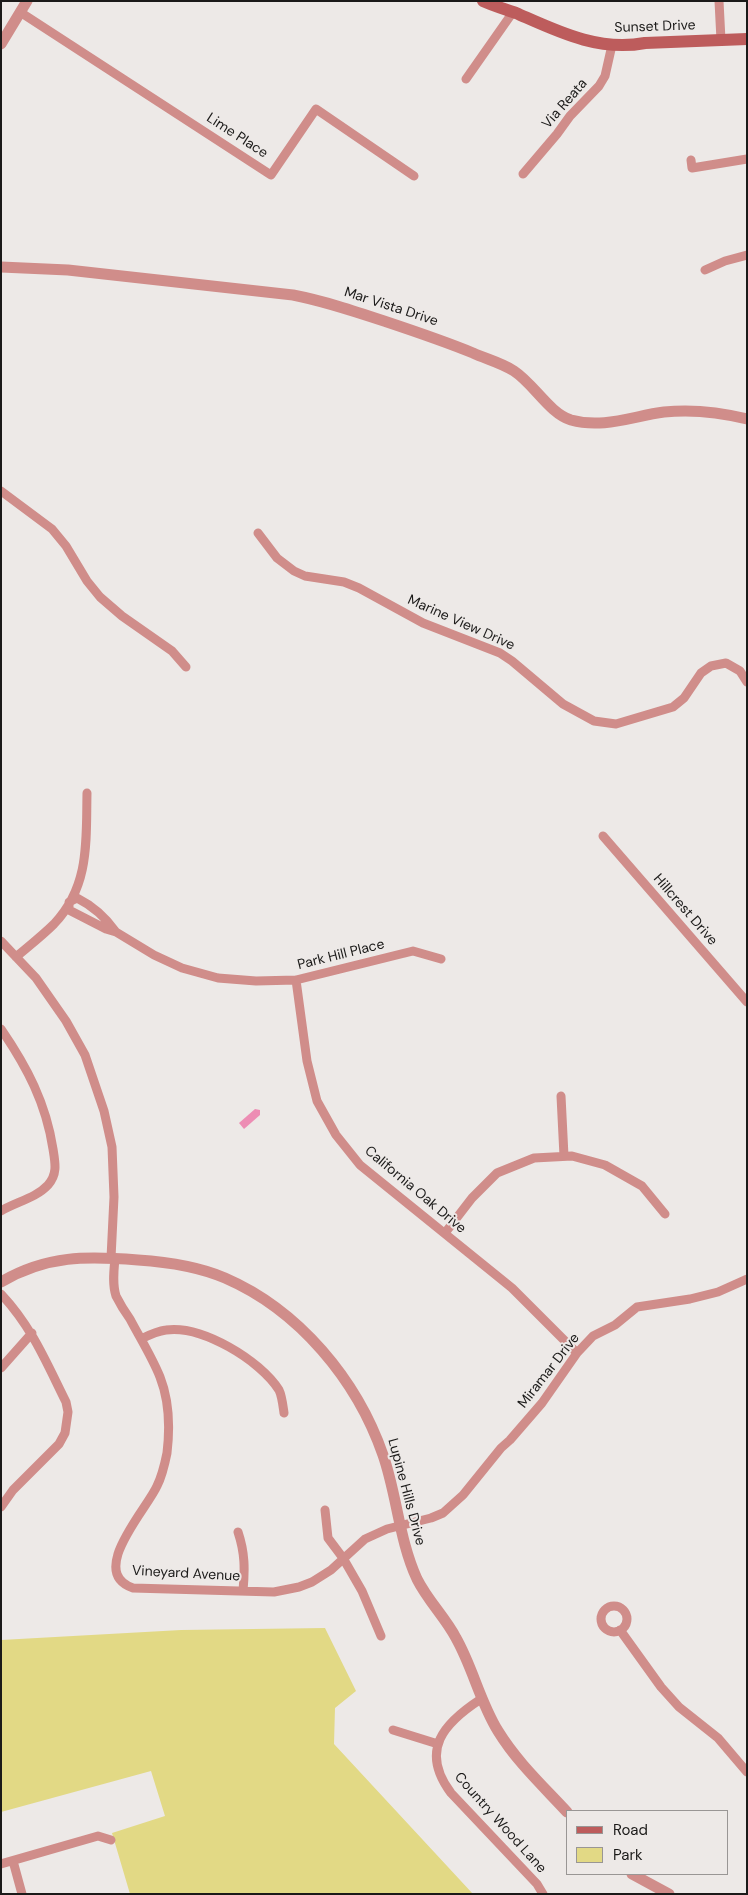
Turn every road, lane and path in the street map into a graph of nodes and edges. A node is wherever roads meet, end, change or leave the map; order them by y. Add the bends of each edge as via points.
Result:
1 (27, 1) edge
2 (483, 1) edge
3 (719, 1) edge
4 (20, 12) junction
5 (513, 12) junction
6 (747, 39) edge
7 (721, 40) junction
8 (1, 44) edge
9 (612, 45) junction
10 (466, 79) dead end
11 (747, 159) edge
12 (691, 160) dead end
13 (523, 174) dead end
14 (414, 176) dead end
15 (747, 255) edge
16 (1, 267) edge
17 (705, 270) dead end
18 (747, 420) edge
19 (1, 491) edge
20 (258, 533) dead end
21 (186, 667) dead end
22 (747, 682) edge
23 (87, 793) dead end
24 (603, 836) dead end
25 (73, 900) junction
26 (116, 932) junction
27 (1, 941) edge
28 (16, 957) junction
29 (441, 959) dead end
30 (296, 980) junction
31 (747, 1002) edge
32 (1, 1029) edge
33 (561, 1096) dead end
34 (564, 1156) junction
35 (1, 1211) edge
36 (665, 1214) dead end
37 (445, 1233) junction
38 (113, 1258) junction
39 (747, 1279) edge
40 (1, 1282) edge
41 (1, 1294) edge
42 (32, 1333) junction
43 (141, 1339) junction
44 (577, 1353) junction
45 (1, 1368) edge
46 (284, 1413) dead end
47 (1, 1507) edge
48 (325, 1510) dead end
49 (401, 1525) junction
50 (238, 1532) dead end
51 (343, 1558) junction
52 (243, 1591) junction
53 (620, 1630) dead end
54 (381, 1636) dead end
55 (481, 1699) junction
56 (393, 1730) dead end
57 (438, 1744) junction
58 (747, 1772) edge
59 (566, 1811) edge
60 (111, 1840) dead end
61 (13, 1861) junction
62 (1, 1864) edge
63 (634, 1875) edge
64 (22, 1894) edge
65 (543, 1894) edge
66 (669, 1894) edge

1 - 4 street
2 - 5 main road, Sunset Drive
3 - 7 street
4 - 8 street
4 - 14 street, Lime Place via 271,175 316,109
5 - 9 main road, Sunset Drive via 561,34
5 - 10 street
6 - 7 main road, Sunset Drive
7 - 9 main road, Sunset Drive
9 - 13 street, Via Reata via 605,76 599,86
11 - 12 street via 692,168
15 - 17 street
16 - 18 street, Mar Vista Drive via 68,270 323,300 446,341 514,370 558,413 587,424 694,410
19 - 21 street via 52,529 100,597 172,651
20 - 22 street, Marine View Drive via 277,558 294,571 305,576 344,582 423,623 500,653 563,704 594,721 616,724 673,707 684,698 701,673 711,666 726,663 740,671
23 - 25 street via 86,856
24 - 31 street, Hillcrest Drive
25 - 26 street via 87,903
25 - 26 street, Park Hill Place via 69,910
25 - 28 street via 54,924
26 - 30 street, Park Hill Place via 154,955 209,976 256,981
27 - 28 street, Vineyard Avenue
28 - 38 street, Vineyard Avenue via 36,978 66,1021 85,1055 104,1111 112,1147
29 - 30 street, Park Hill Place via 413,950
30 - 37 street, California Oak Drive via 307,1061 317,1100 336,1135 360,1165
32 - 35 street via 34,1083 49,1124 56,1168 49,1184 40,1192
33 - 34 street
34 - 36 street via 606,1165 642,1186
34 - 37 street via 534,1158 497,1173 472,1198
37 - 44 street, California Oak Drive via 512,1288
38 - 40 street, Lupine Hills Drive via 61,1259 22,1270
38 - 43 street, Vineyard Avenue via 116,1296
38 - 49 street, Lupine Hills Drive via 185,1265 224,1278 256,1294 300,1327 345,1380 369,1419 384,1457
39 - 44 street, Miramar Drive via 718,1292 637,1307 615,1325 594,1336
41 - 42 street
42 - 45 street
42 - 47 street via 66,1402 65,1433 59,1444 13,1490
43 - 46 street via 167,1330 187,1330 219,1341 241,1354 280,1391
43 - 52 street, Vineyard Avenue via 160,1378 166,1403 166,1454 158,1485 119,1549 117,1575 123,1584 133,1588
44 - 49 street, Miramar Drive via 542,1403 463,1495 442,1513
48 - 51 street via 328,1538
49 - 51 street, Vineyard Avenue via 365,1539
49 - 55 street, Lupine Hills Drive via 417,1579 468,1659
50 - 52 street via 244,1549
51 - 52 street, Vineyard Avenue via 331,1570 298,1587 274,1592
51 - 54 street
53 - 58 street via 667,1694 718,1738
55 - 57 street via 448,1725
55 - 59 street, Lupine Hills Drive via 521,1764
56 - 57 street
57 - 65 street, Country Wood Lane via 436,1764 444,1784
60 - 61 street via 98,1836
61 - 62 street
61 - 64 street
63 - 66 street

